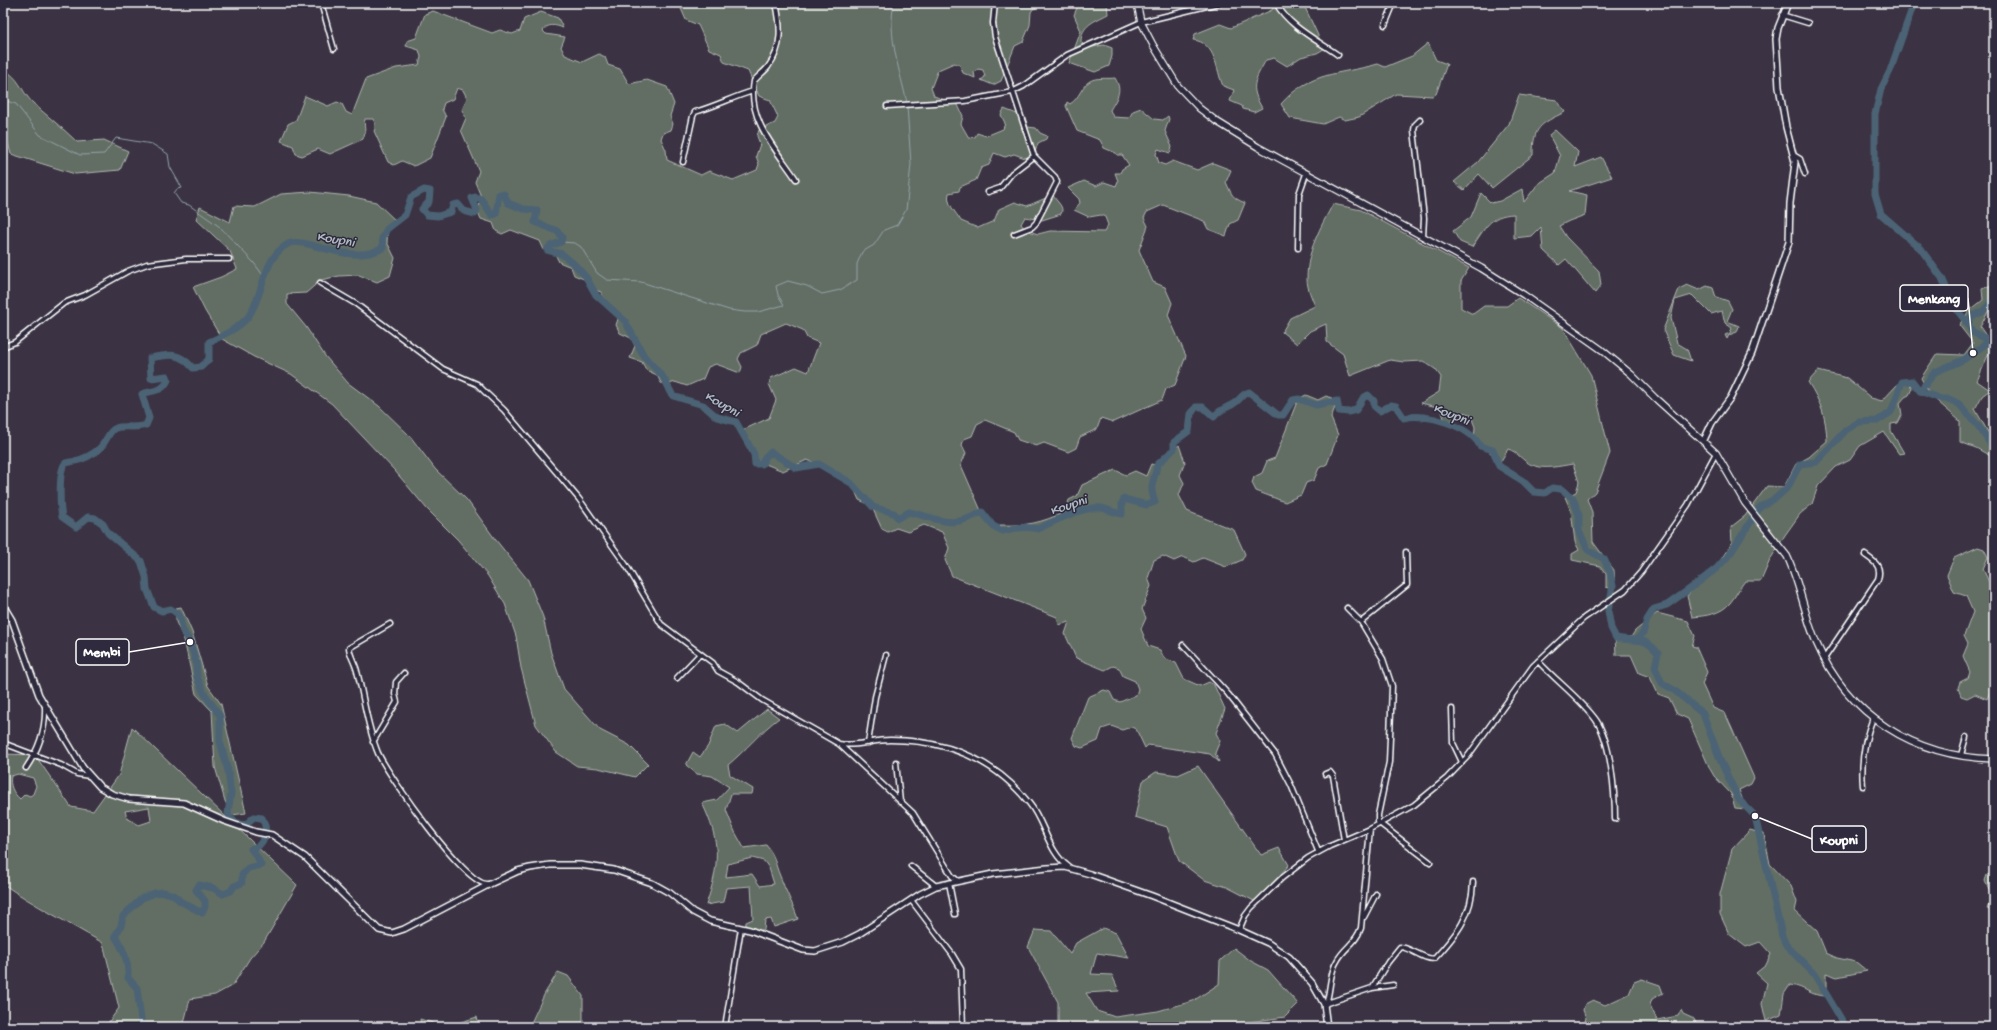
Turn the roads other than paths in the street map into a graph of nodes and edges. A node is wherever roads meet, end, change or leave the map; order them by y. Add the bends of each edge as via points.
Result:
1 (321, 3) edge
2 (776, 3) edge
3 (995, 3) edge
4 (1137, 3) edge
5 (1219, 3) edge
6 (1276, 3) edge
7 (1394, 3) edge
8 (1788, 3) edge
9 (1782, 15) junction
10 (1141, 22) junction
11 (1808, 23) dead end
12 (1385, 25) dead end
13 (334, 49) dead end
14 (1338, 55) dead end
15 (754, 91) junction
16 (1012, 92) junction
17 (887, 106) dead end
18 (1420, 120) dead end
19 (1034, 156) junction
20 (1795, 156) junction
21 (683, 162) dead end
22 (1306, 174) junction
23 (1805, 174) dead end
24 (796, 178) dead end
25 (988, 192) dead end
26 (1014, 234) dead end
27 (1422, 238) junction
28 (1298, 248) dead end
29 (229, 259) dead end
30 (320, 284) dead end
31 (3, 347) edge
32 (1704, 440) junction
33 (1716, 453) junction
34 (1406, 552) dead end
35 (1865, 555) dead end
36 (3, 605) edge
37 (1348, 608) dead end
38 (1361, 622) junction
39 (390, 624) dead end
40 (1183, 645) dead end
41 (700, 654) junction
42 (886, 655) dead end
43 (1824, 659) junction
44 (1538, 661) junction
45 (404, 673) dead end
46 (677, 678) dead end
47 (45, 706) junction
48 (1452, 709) dead end
49 (1873, 718) junction
50 (1966, 737) dead end
51 (373, 742) junction
52 (3, 743) edge
53 (868, 743) junction
54 (838, 744) junction
55 (35, 755) junction
56 (1961, 755) junction
57 (1994, 759) edge
58 (896, 762) dead end
59 (1462, 762) junction
60 (26, 768) dead end
61 (1324, 774) dead end
62 (89, 776) junction
63 (1863, 786) dead end
64 (900, 802) junction
65 (1615, 819) dead end
66 (1380, 824) junction
67 (1370, 829) junction
68 (1344, 840) junction
69 (1318, 851) junction
70 (1430, 862) dead end
71 (911, 866) dead end
72 (1073, 869) junction
73 (958, 881) junction
74 (1473, 882) dead end
75 (492, 883) junction
76 (948, 884) junction
77 (936, 886) junction
78 (1376, 894) dead end
79 (911, 900) junction
80 (956, 914) dead end
81 (1363, 918) junction
82 (741, 928) junction
83 (1239, 930) junction
84 (1393, 985) dead end
85 (1372, 988) junction
86 (1325, 1004) junction
87 (725, 1027) edge
88 (963, 1027) edge
89 (1327, 1027) edge

1 - 13 street
2 - 15 street via 781,26 778,48 767,67 754,81
3 - 16 street via 995,37
4 - 10 main road
5 - 10 street
6 - 14 street via 1290,20
7 - 12 street
8 - 9 street
9 - 11 street
9 - 20 street via 1776,40 1779,87 1786,127
10 - 16 street via 1067,55
10 - 22 main road via 1172,77 1199,108 1243,138
15 - 21 street via 731,97 696,112
15 - 24 street via 758,123
16 - 17 street via 964,101
16 - 19 street
18 - 27 street via 1414,126 1414,130 1424,218
19 - 25 street via 1012,173 1000,188
19 - 26 street via 1057,182 1032,227
20 - 23 street via 1800,159
20 - 32 street via 1789,211 1790,231 1783,261 1752,353 1731,397 1712,423
22 - 27 main road
22 - 28 street via 1299,194
27 - 32 main road via 1481,268 1567,325 1631,374
29 - 31 street via 186,259 147,264 128,270 85,295 64,303 15,342
30 - 41 street via 356,304 443,369 477,384 504,410 578,499 626,565 661,624
32 - 33 main road
33 - 43 main road via 1751,511 1792,565 1805,613
33 - 44 street via 1688,505 1634,581 1584,618
34 - 38 street via 1407,584
35 - 43 street via 1880,569 1878,579
36 - 47 street via 12,620 32,679
37 - 38 street
38 - 66 street via 1383,659 1392,686 1389,762 1378,815
39 - 51 street via 349,648
40 - 69 street via 1228,694 1275,754 1291,785
41 - 46 street
41 - 54 street via 713,663 718,671 762,700
42 - 53 street via 875,697
43 - 49 main road via 1847,692
44 - 59 street
44 - 65 street via 1596,721 1609,756
45 - 51 street via 396,682 396,704
47 - 55 street via 44,729
47 - 62 street
48 - 59 street via 1453,743
49 - 56 main road via 1906,739
49 - 63 street via 1862,761
50 - 56 street
51 - 75 street via 391,776 451,856 462,868 486,885
52 - 55 street
53 - 54 street
53 - 72 street via 890,740 932,744 947,746 974,756 1004,778 1027,800 1060,858
54 - 64 street
55 - 60 street
55 - 62 street via 77,774
56 - 57 main road
58 - 64 street
59 - 66 street via 1429,794
61 - 68 street via 1330,772 1333,776
62 - 75 street via 105,791 119,797 184,804 218,819 272,835 304,857 371,924 386,933 404,929
64 - 73 street via 913,813 952,876
66 - 67 street
66 - 70 street
67 - 68 street
67 - 81 street
68 - 69 street
69 - 83 street via 1268,890 1248,911
71 - 77 street
72 - 73 street via 1047,868
72 - 83 street
73 - 76 street
74 - 85 street via 1470,908 1460,928 1435,958 1432,960 1400,947
75 - 82 street via 537,867 568,865 603,868 662,888 705,919
76 - 77 street
76 - 80 street
77 - 79 street
78 - 81 street
79 - 82 street via 860,934 815,951 797,948
79 - 88 street via 961,969
81 - 86 street via 1358,938 1345,949 1336,962
82 - 87 street
83 - 86 street via 1268,943 1289,957 1306,975
84 - 85 street
85 - 86 street
86 - 89 street

